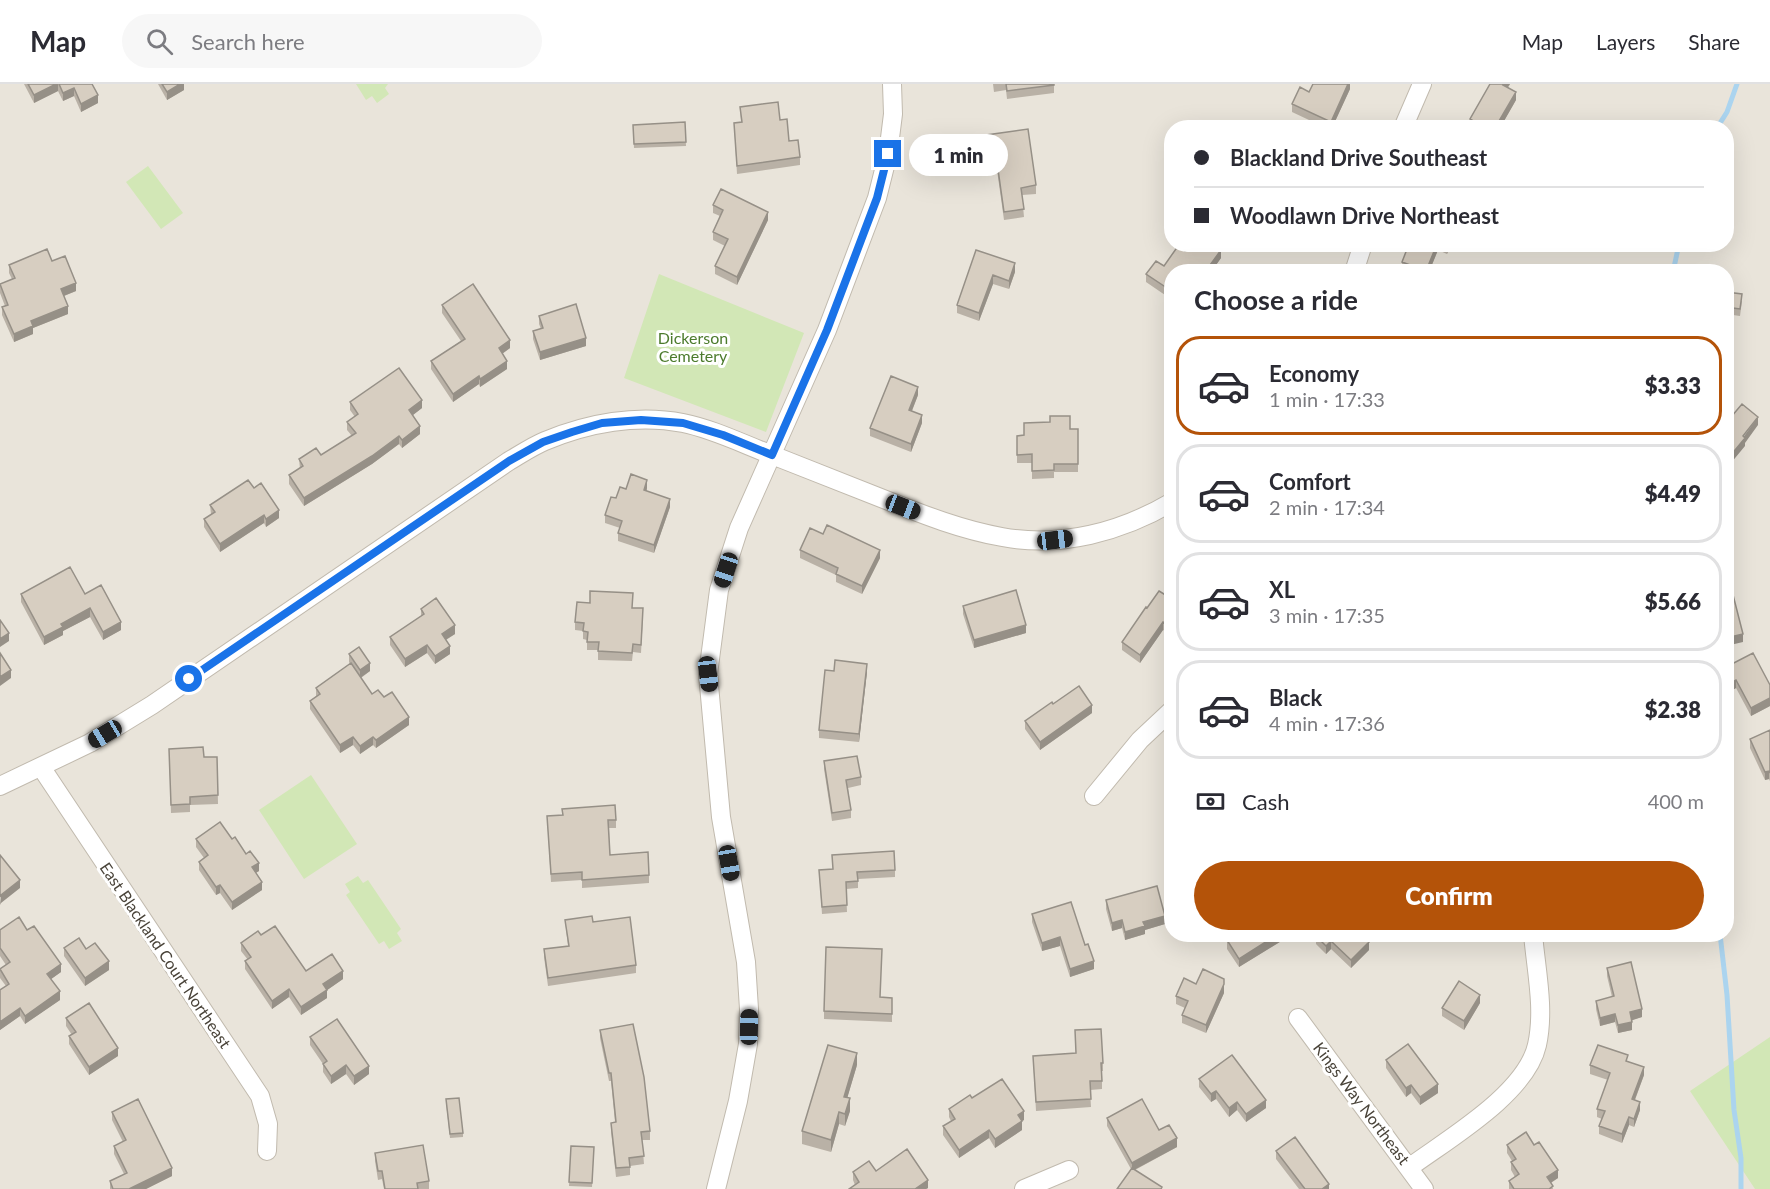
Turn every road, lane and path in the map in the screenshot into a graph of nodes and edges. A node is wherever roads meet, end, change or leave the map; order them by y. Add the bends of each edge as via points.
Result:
1 (892, 84) edge
2 (1422, 84) edge
3 (1406, 120) edge
4 (772, 455) junction
5 (1164, 507) edge
6 (1164, 718) edge
7 (41, 767) junction
8 (0, 786) edge
9 (1094, 796) dead end
10 (1534, 942) edge
11 (1298, 1018) dead end
12 (267, 1151) dead end
13 (1410, 1167) junction
14 (1069, 1170) dead end
15 (716, 1189) edge
16 (1024, 1189) edge
17 (1424, 1189) edge

1 - 4 street via 888,154 877,198 827,330
2 - 3 street
4 - 5 street via 925,516 1004,538 1055,540 1089,536 1121,527
4 - 7 street via 683,423 641,420 602,423 543,442 509,461 152,705
4 - 15 street via 739,528 719,590 708,674 721,817 746,962 749,1010 748,1044 738,1101
6 - 9 street
7 - 8 street
7 - 12 street, East Blackland Court Northeast via 260,1096 268,1124
10 - 13 street via 1540,1029 1528,1067 1495,1103
11 - 13 street, Kings Way Northeast
13 - 17 street, Kings Way Northeast
14 - 16 street

